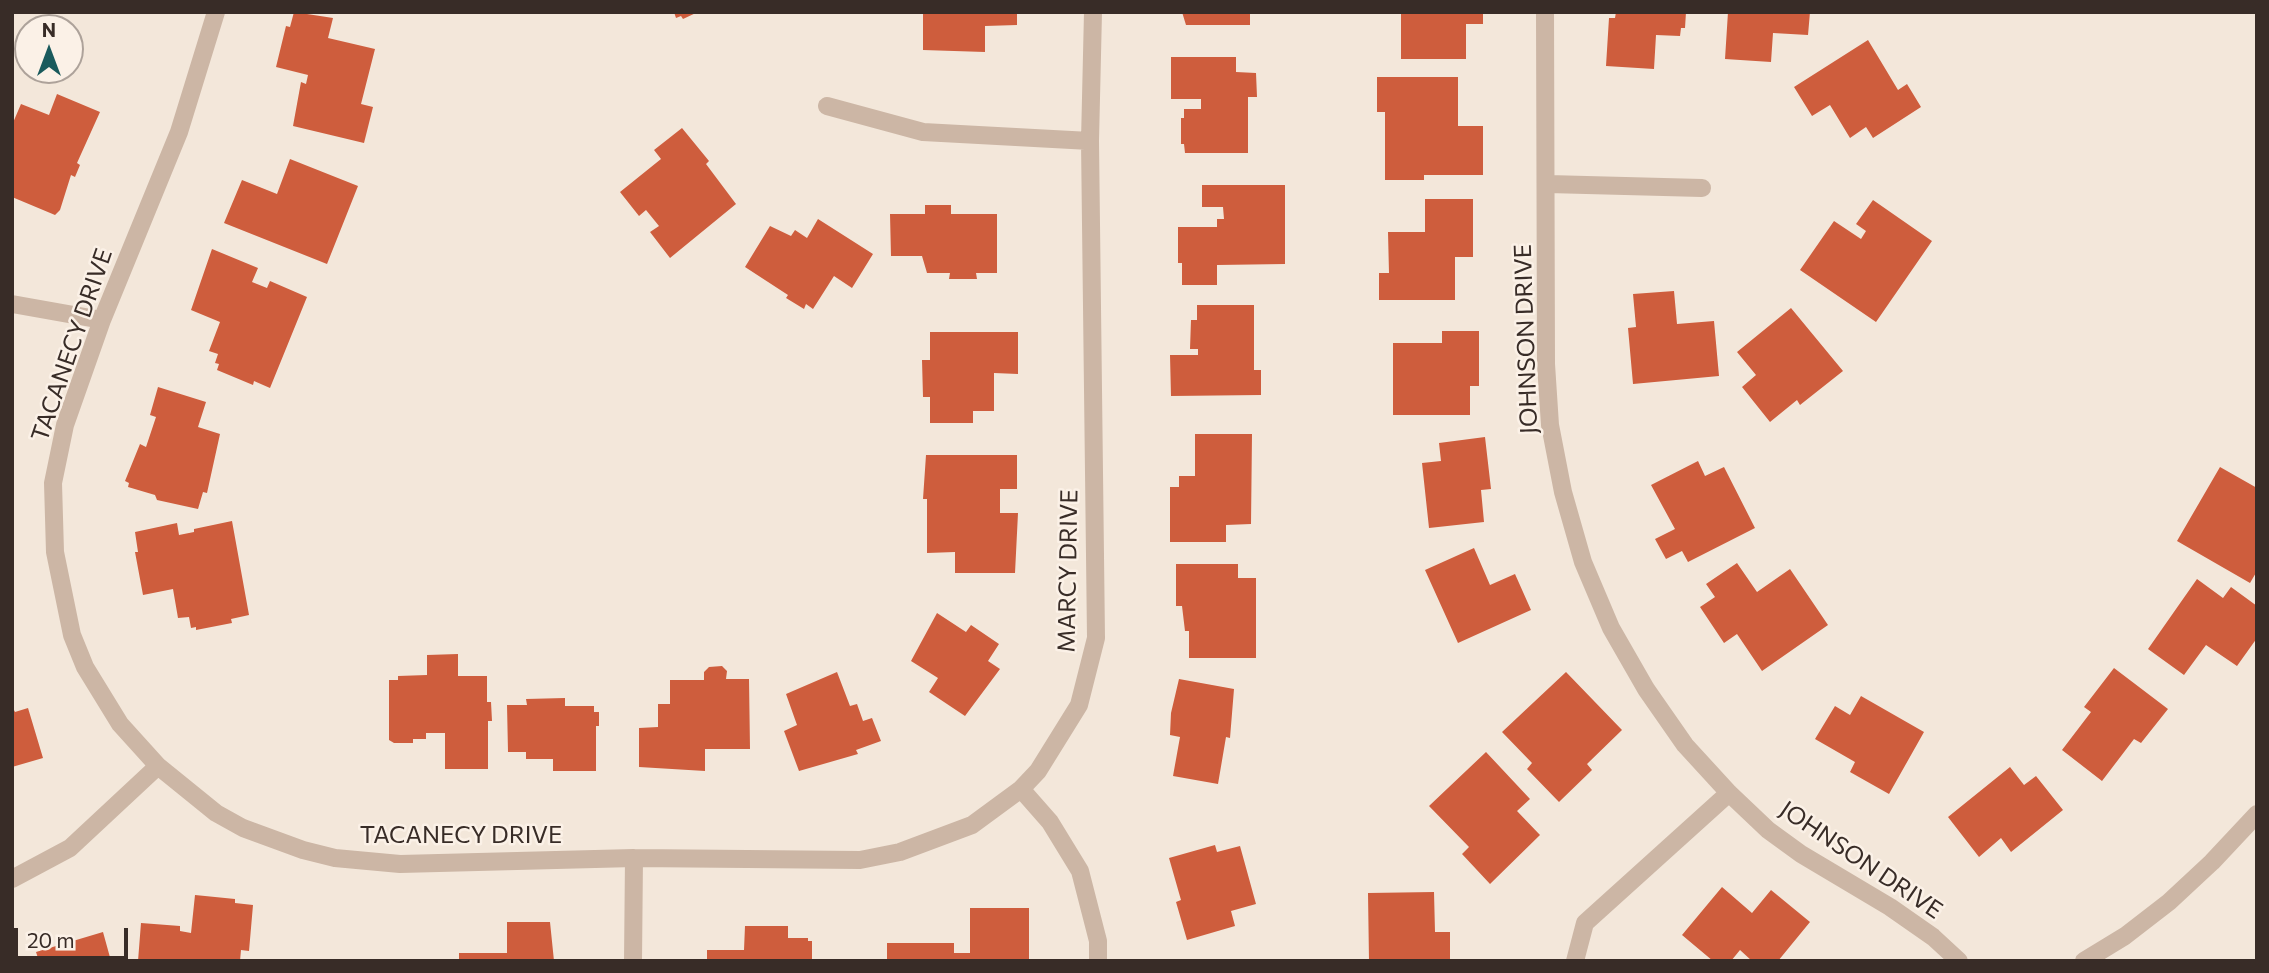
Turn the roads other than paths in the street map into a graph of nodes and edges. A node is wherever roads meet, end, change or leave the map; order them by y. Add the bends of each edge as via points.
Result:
1 (216, 12) edge
2 (1093, 12) edge
3 (1545, 12) edge
4 (827, 106) dead end
5 (1090, 141) junction
6 (1548, 184) junction
7 (1702, 188) dead end
8 (12, 304) edge
9 (102, 320) junction
10 (158, 766) junction
11 (1021, 789) junction
12 (1729, 793) junction
13 (2257, 814) edge
14 (634, 859) junction
15 (12, 879) edge
16 (633, 961) edge
17 (1098, 961) edge
18 (1575, 961) edge
19 (1959, 961) edge
20 (2084, 961) edge

1 - 9 street, TACANECY DRIVE via 179,132
2 - 5 street, MARCY DRIVE
3 - 6 street, JOHNSON DRIVE
4 - 5 street via 923,132
5 - 11 street, MARCY DRIVE via 1096,638 1079,705 1038,771
6 - 7 street
6 - 12 street, JOHNSON DRIVE via 1546,365 1550,425 1583,562 1611,628 1646,690 1685,745
8 - 9 street
9 - 10 street, TACANECY DRIVE via 65,425 53,483 55,552 72,635 85,667 120,724
10 - 14 street, TACANECY DRIVE via 216,813 243,828 335,859 400,864
10 - 15 street via 70,848
11 - 14 street, MARCY DRIVE via 972,825 900,852 860,860
11 - 17 street via 1050,822 1080,871 1098,942
12 - 18 street via 1585,923
12 - 19 street, JOHNSON DRIVE via 1768,830 1890,907
13 - 20 street via 2169,902
14 - 16 street

